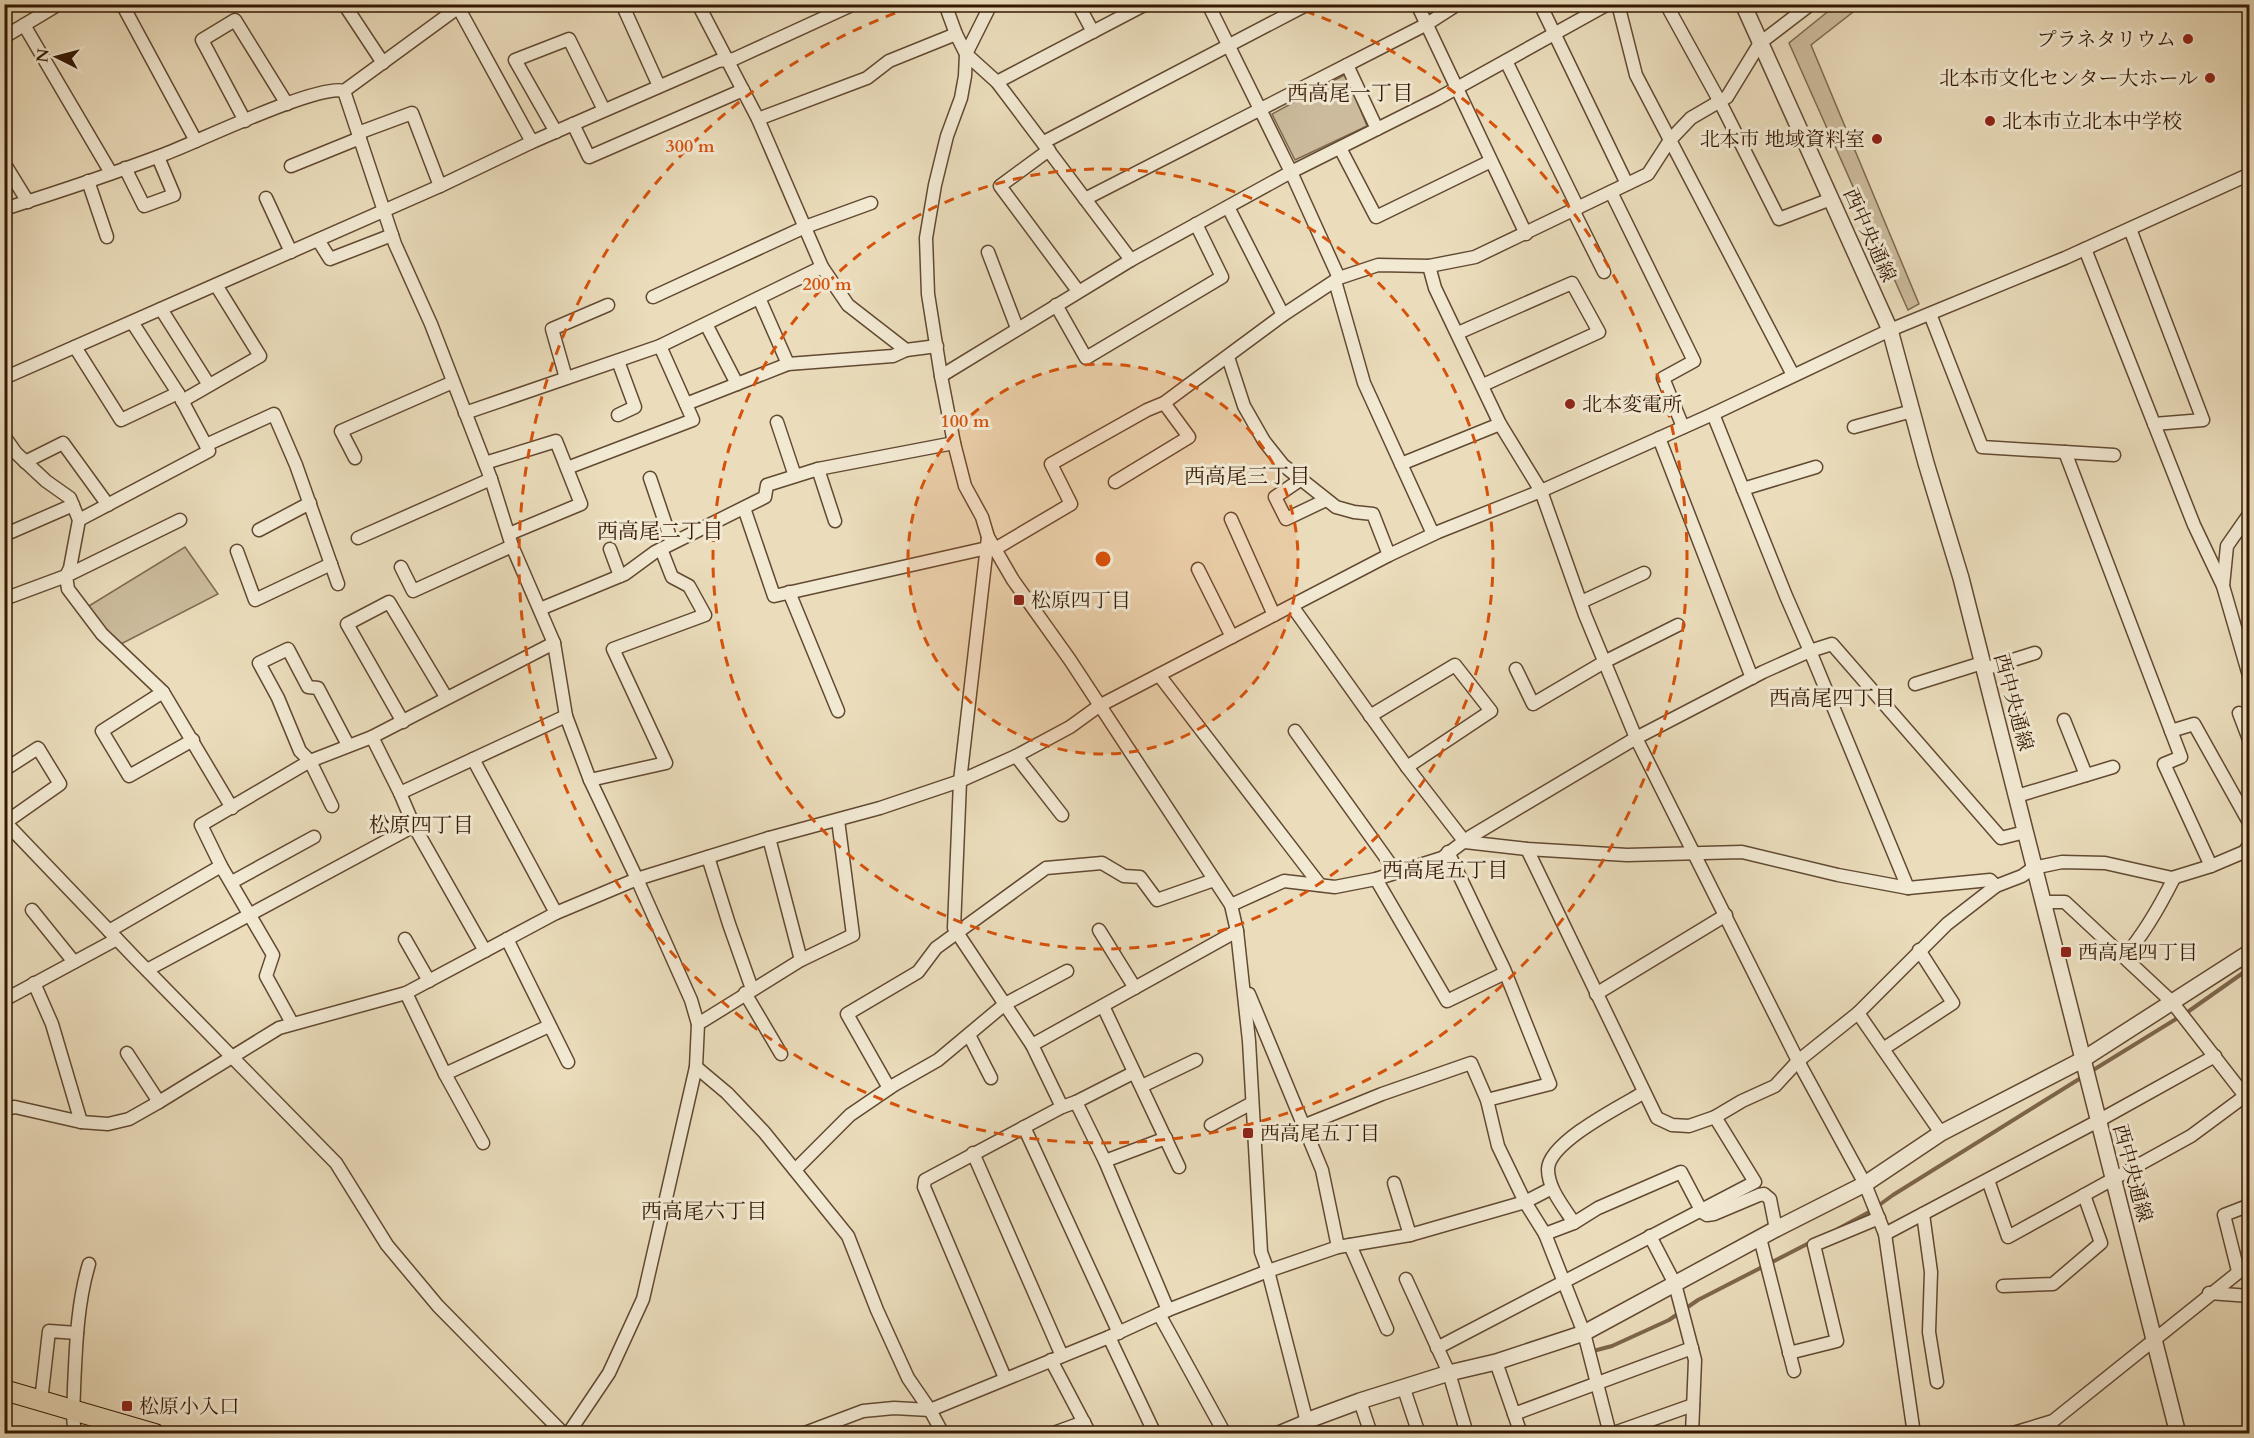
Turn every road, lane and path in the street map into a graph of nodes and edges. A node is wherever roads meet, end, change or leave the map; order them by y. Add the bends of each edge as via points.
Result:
1 (31, 4) edge
2 (59, 4) edge
3 (122, 4) edge
4 (344, 4) edge
5 (622, 4) edge
6 (698, 4) edge
7 (854, 4) edge
8 (945, 4) edge
9 (991, 4) edge
10 (1078, 4) edge
11 (1208, 4) edge
12 (1308, 4) edge
13 (1417, 4) edge
14 (1458, 4) edge
15 (1540, 4) edge
16 (1608, 4) edge
17 (1618, 4) edge
18 (1666, 4) edge
19 (1743, 4) edge
20 (1811, 4) edge
21 (1145, 5) edge
22 (460, 6) edge
23 (38, 16) junction
24 (1427, 24) junction
25 (24, 25) junction
26 (1093, 32) junction
27 (956, 34) junction
28 (1555, 34) junction
29 (4, 37) edge
30 (1760, 43) junction
31 (1228, 44) junction
32 (966, 54) junction
33 (726, 60) junction
34 (1506, 60) junction
35 (382, 63) junction
36 (1347, 65) junction
37 (997, 82) junction
38 (659, 86) junction
39 (1457, 88) junction
40 (743, 90) junction
41 (344, 92) junction
42 (1720, 102) junction
43 (287, 104) junction
44 (1260, 109) junction
45 (604, 110) junction
46 (758, 118) junction
47 (245, 121) junction
48 (573, 124) junction
49 (1377, 129) junction
50 (556, 132) junction
51 (359, 135) junction
52 (1670, 140) junction
53 (196, 141) junction
54 (532, 142) junction
55 (1046, 146) junction
56 (1340, 148) junction
57 (158, 157) junction
58 (1491, 161) junction
59 (4, 163) edge
60 (291, 166) dead end
61 (126, 168) junction
62 (1291, 172) junction
63 (111, 173) junction
64 (2250, 174) edge
65 (88, 181) junction
66 (1627, 184) junction
67 (440, 186) junction
68 (1611, 192) junction
69 (266, 198) dead end
70 (1085, 199) junction
71 (1831, 199) junction
72 (28, 202) junction
73 (871, 203) dead end
74 (1228, 207) junction
75 (4, 209) edge
76 (1575, 209) junction
77 (384, 211) junction
78 (1196, 224) junction
79 (805, 226) junction
80 (2130, 229) junction
81 (1526, 234) junction
82 (393, 235) junction
83 (107, 237) dead end
84 (318, 240) junction
85 (2085, 249) junction
86 (291, 252) junction
87 (988, 252) dead end
88 (1131, 260) junction
89 (1429, 266) junction
90 (822, 267) junction
91 (1604, 272) dead end
92 (1337, 280) junction
93 (216, 285) junction
94 (1078, 291) junction
95 (653, 297) dead end
96 (759, 298) junction
97 (1056, 304) junction
98 (608, 305) dead end
99 (162, 309) junction
100 (1930, 314) junction
101 (1283, 315) junction
102 (132, 322) junction
103 (706, 324) junction
104 (1017, 328) junction
105 (1890, 330) junction
106 (1458, 333) junction
107 (660, 346) junction
108 (937, 346) junction
109 (75, 347) junction
110 (906, 350) junction
111 (1228, 357) junction
112 (618, 360) junction
113 (788, 364) junction
114 (1794, 375) junction
115 (941, 376) junction
116 (4, 378) edge
117 (566, 378) junction
118 (453, 382) junction
119 (737, 384) junction
120 (209, 385) junction
121 (1483, 385) junction
122 (180, 397) junction
123 (1164, 403) junction
124 (686, 404) junction
125 (1912, 411) junction
126 (465, 413) junction
127 (1713, 414) junction
128 (618, 415) dead end
129 (777, 422) dead end
130 (1500, 424) junction
131 (2154, 424) junction
132 (1854, 426) dead end
133 (1683, 427) junction
134 (4, 436) edge
135 (1659, 438) junction
136 (954, 443) junction
137 (206, 445) junction
138 (2065, 452) junction
139 (2114, 455) dead end
140 (355, 458) dead end
141 (25, 462) junction
142 (485, 463) junction
143 (1401, 464) junction
144 (1816, 467) dead end
145 (567, 468) junction
146 (818, 469) junction
147 (795, 476) junction
148 (650, 478) dead end
149 (491, 479) junction
150 (1300, 480) junction
151 (1115, 482) dead end
152 (1743, 489) junction
153 (1541, 491) junction
154 (1326, 500) junction
155 (310, 503) junction
156 (73, 505) junction
157 (108, 505) junction
158 (744, 508) junction
159 (2250, 513) edge
160 (1231, 519) dead end
161 (79, 520) junction
162 (180, 520) dead end
163 (835, 521) dead end
164 (259, 530) dead end
165 (1433, 534) junction
166 (4, 535) edge
167 (358, 537) dead end
168 (511, 540) junction
169 (990, 545) junction
170 (666, 546) junction
171 (610, 549) dead end
172 (237, 551) dead end
173 (1389, 555) junction
174 (331, 564) junction
175 (401, 567) dead end
176 (1198, 569) dead end
177 (1644, 573) dead end
178 (66, 576) junction
179 (620, 576) junction
180 (338, 584) dead end
181 (2223, 586) junction
182 (789, 592) junction
183 (4, 599) edge
184 (1581, 602) junction
185 (1292, 606) junction
186 (540, 609) junction
187 (1274, 615) junction
188 (1678, 625) dead end
189 (1232, 637) junction
190 (554, 643) junction
191 (1810, 651) junction
192 (2035, 653) dead end
193 (1606, 661) junction
194 (1983, 666) junction
195 (1516, 669) dead end
196 (1159, 675) junction
197 (1752, 678) junction
198 (2250, 679) edge
199 (1915, 684) dead end
200 (163, 692) junction
201 (446, 698) junction
202 (1099, 706) junction
203 (838, 711) dead end
204 (2239, 713) dead end
205 (566, 716) junction
206 (1370, 716) junction
207 (2064, 720) dead end
208 (403, 722) junction
209 (2171, 730) junction
210 (1295, 731) dead end
211 (372, 737) junction
212 (1636, 738) junction
213 (193, 740) junction
214 (2250, 741) edge
215 (348, 745) junction
216 (1016, 756) junction
217 (473, 759) junction
218 (310, 761) junction
219 (1407, 766) junction
220 (2113, 767) dead end
221 (4, 770) edge
222 (2086, 775) junction
223 (590, 780) junction
224 (960, 781) junction
225 (400, 793) junction
226 (2017, 796) junction
227 (332, 806) dead end
228 (232, 808) junction
229 (1062, 815) dead end
230 (837, 820) junction
231 (5, 821) edge
232 (2250, 824) edge
233 (414, 825) junction
234 (2025, 832) junction
235 (314, 837) dead end
236 (769, 838) junction
237 (1465, 842) junction
238 (2250, 844) edge
239 (1527, 849) junction
240 (1448, 852) junction
241 (1695, 852) junction
242 (708, 856) junction
243 (221, 866) junction
244 (2211, 866) junction
245 (2033, 868) junction
246 (1396, 872) junction
247 (2174, 878) junction
248 (637, 879) junction
249 (1376, 879) junction
250 (1214, 880) junction
251 (232, 882) junction
252 (1320, 885) junction
253 (1996, 886) junction
254 (1908, 888) junction
255 (2042, 902) junction
256 (1231, 905) junction
257 (32, 910) dead end
258 (556, 913) junction
259 (251, 914) junction
260 (1726, 915) junction
261 (1099, 930) dead end
262 (1237, 931) junction
263 (957, 933) junction
264 (113, 935) junction
265 (405, 939) dead end
266 (507, 939) junction
267 (1919, 950) junction
268 (485, 951) junction
269 (2250, 952) edge
270 (2124, 957) junction
271 (801, 960) junction
272 (74, 962) junction
273 (147, 970) junction
274 (1067, 971) dead end
275 (1505, 973) junction
276 (1242, 979) junction
277 (429, 981) junction
278 (34, 984) junction
279 (1135, 988) junction
280 (749, 991) junction
281 (406, 993) junction
282 (1596, 994) junction
283 (6, 996) edge
284 (2172, 1002) junction
285 (1005, 1004) junction
286 (1103, 1006) junction
287 (1858, 1013) junction
288 (292, 1023) junction
289 (698, 1024) junction
290 (549, 1026) junction
291 (969, 1035) junction
292 (1032, 1045) junction
293 (1883, 1049) junction
294 (127, 1053) dead end
295 (781, 1054) dead end
296 (2216, 1056) junction
297 (232, 1058) junction
298 (1196, 1060) dead end
299 (2082, 1060) junction
300 (1798, 1061) junction
301 (568, 1062) dead end
302 (696, 1066) junction
303 (1134, 1073) junction
304 (445, 1074) junction
305 (991, 1078) dead end
306 (1142, 1086) junction
307 (889, 1088) junction
308 (1643, 1093) junction
309 (2247, 1099) edge
310 (1487, 1100) junction
311 (159, 1102) junction
312 (1076, 1102) junction
313 (1252, 1103) junction
314 (1062, 1107) junction
315 (4, 1108) edge
316 (1715, 1117) junction
317 (2098, 1121) junction
318 (81, 1122) junction
319 (1211, 1125) dead end
320 (1303, 1125) junction
321 (1024, 1127) junction
322 (1941, 1133) junction
323 (1166, 1138) junction
324 (483, 1143) dead end
325 (973, 1153) junction
326 (1105, 1161) junction
327 (1179, 1167) dead end
328 (795, 1170) junction
329 (2113, 1179) junction
330 (1988, 1180) junction
331 (1394, 1183) dead end
332 (1866, 1184) junction
333 (1552, 1188) junction
334 (2084, 1195) junction
335 (1525, 1202) junction
336 (2250, 1204) edge
337 (1701, 1210) junction
338 (1923, 1214) junction
339 (1879, 1218) junction
340 (1574, 1223) junction
341 (1776, 1229) junction
342 (1545, 1234) junction
343 (1886, 1234) junction
344 (1410, 1235) junction
345 (1650, 1236) junction
346 (1760, 1238) junction
347 (1344, 1246) junction
348 (2250, 1263) edge
349 (89, 1264) dead end
350 (1268, 1271) junction
351 (2238, 1271) junction
352 (1406, 1279) dead end
353 (1564, 1280) junction
354 (1675, 1284) junction
355 (2003, 1286) dead end
356 (2209, 1293) junction
357 (2250, 1296) edge
358 (1164, 1312) junction
359 (1387, 1329) dead end
360 (77, 1333) junction
361 (1584, 1333) junction
362 (1114, 1335) junction
363 (2154, 1338) junction
364 (1437, 1348) junction
365 (1692, 1348) junction
366 (1790, 1353) junction
367 (1057, 1358) junction
368 (1496, 1362) junction
369 (1794, 1371) dead end
370 (1449, 1373) junction
371 (1005, 1378) junction
372 (1937, 1382) dead end
373 (1598, 1384) junction
374 (1404, 1389) junction
375 (4, 1390) edge
376 (41, 1401) junction
377 (1360, 1401) junction
378 (1693, 1405) junction
379 (74, 1410) junction
380 (930, 1410) junction
381 (1514, 1414) junction
382 (1084, 1422) junction
383 (1308, 1427) edge
384 (76, 1434) edge
385 (155, 1434) edge
386 (566, 1434) edge
387 (802, 1434) edge
388 (943, 1434) edge
389 (1051, 1434) edge
390 (1090, 1434) edge
391 (1155, 1434) edge
392 (1225, 1434) edge
393 (1275, 1434) edge
394 (1371, 1434) edge
395 (1419, 1434) edge
396 (1467, 1434) edge
397 (1521, 1434) edge
398 (1611, 1434) edge
399 (1692, 1434) edge
400 (1914, 1434) edge
401 (2010, 1434) edge
402 (2178, 1434) edge

1 - 23 street
2 - 23 street
3 - 53 street
4 - 35 street
5 - 38 street
6 - 33 street
7 - 33 street
8 - 27 street
9 - 32 street
10 - 26 street
11 - 31 street
12 - 31 street
13 - 24 street
14 - 24 street
15 - 28 street
16 - 28 street
17 - 52 street via 1636,75
18 - 42 street
19 - 30 street, 西中央通線
20 - 30 street
21 - 26 street
22 - 35 street
22 - 54 street
23 - 25 street
24 - 36 street
24 - 39 street
25 - 29 street
25 - 63 street
26 - 37 street
27 - 32 street
27 - 46 street via 889,62 867,78
28 - 34 street
28 - 66 street
30 - 42 street
30 - 71 street, 西中央通線
31 - 44 street
31 - 55 street
32 - 37 street
32 - 108 street via 961,98 947,136 926,238 928,294
33 - 38 street
33 - 40 street
34 - 39 street
34 - 76 street
35 - 41 street
36 - 44 street
36 - 49 street
37 - 55 street
38 - 45 street
39 - 49 street
39 - 58 street
40 - 46 street
40 - 48 street via 589,157
41 - 43 street via 327,91
41 - 51 street
42 - 52 street via 1691,118
42 - 71 street via 1779,219
43 - 47 street
43 - 47 street via 235,20 202,40
44 - 62 street
44 - 70 street
45 - 48 street
45 - 50 street via 569,39 515,60
46 - 79 street
47 - 53 street
48 - 50 street
49 - 56 street
50 - 54 street
51 - 60 street
51 - 67 street via 412,112
51 - 77 street
52 - 66 street via 1648,174
52 - 114 street
53 - 57 street
54 - 67 street
55 - 70 street
55 - 94 street via 1000,186
56 - 58 street via 1376,217
56 - 62 street
57 - 61 street
57 - 61 street via 174,195 144,206
58 - 81 street
59 - 72 street
61 - 63 street
62 - 74 street
62 - 92 street
63 - 65 street
64 - 80 street
65 - 72 street
65 - 83 street
66 - 68 street
67 - 77 street
68 - 76 street
68 - 133 street via 1694,362 1663,378
69 - 86 street
70 - 88 street
71 - 105 street, 西中央通線
72 - 75 street
73 - 79 street
74 - 78 street
74 - 101 street
76 - 81 street
76 - 91 street
77 - 82 street
77 - 84 street
78 - 88 street
78 - 97 street via 1222,277 1086,358
79 - 90 street
79 - 95 street
80 - 85 street
80 - 131 street via 2203,420
81 - 89 street via 1475,257
82 - 84 street via 330,259
82 - 118 street
84 - 86 street
85 - 100 street
85 - 131 street
86 - 93 street
87 - 104 street
88 - 94 street
89 - 92 street via 1378,265
89 - 106 street via 1435,288
90 - 96 street
90 - 110 street via 848,305
92 - 101 street
92 - 143 street via 1364,382
93 - 99 street
93 - 120 street via 260,357
94 - 97 street
96 - 103 street
96 - 113 street
97 - 104 street
98 - 117 street via 552,329
99 - 102 street
99 - 120 street
100 - 105 street
100 - 138 street via 1982,447
101 - 111 street
102 - 109 street
102 - 122 street
103 - 107 street
103 - 119 street
104 - 115 street
105 - 114 street
105 - 125 street, 西中央通線
106 - 121 street
106 - 121 street via 1572,283 1599,332
107 - 112 street
107 - 124 street
108 - 110 street
108 - 115 street
109 - 116 street
109 - 122 street via 120,420
110 - 113 street via 893,356
111 - 123 street
111 - 150 street via 1244,406 1264,441 1282,465
112 - 117 street
112 - 128 street via 635,407
113 - 119 street
114 - 127 street
115 - 136 street
117 - 126 street
118 - 126 street
118 - 140 street via 341,431
119 - 124 street
120 - 122 street
121 - 130 street
122 - 137 street
123 - 151 street via 1189,437
123 - 169 street via 1051,464 1071,504
124 - 145 street via 693,420
125 - 132 street
125 - 194 street, 西中央通線
126 - 142 street
127 - 133 street
127 - 152 street
129 - 147 street
130 - 143 street
130 - 153 street
131 - 181 street
133 - 135 street
134 - 141 street
135 - 153 street
135 - 197 street
136 - 146 street
136 - 169 street via 965,486 982,517
137 - 155 street via 274,414
137 - 157 street via 209,451
138 - 139 street
138 - 209 street
141 - 156 street via 70,498
141 - 157 street via 63,443
142 - 145 street via 556,441
142 - 149 street
143 - 165 street
144 - 152 street
145 - 168 street via 581,504
146 - 147 street
146 - 163 street
147 - 158 street via 768,485 765,497
148 - 170 street
149 - 167 street
149 - 168 street
150 - 154 street
150 - 154 street via 1275,497 1286,519
152 - 191 street
153 - 165 street
153 - 184 street
154 - 173 street via 1336,507 1373,514
155 - 164 street
155 - 174 street
156 - 161 street
156 - 166 street
157 - 161 street
158 - 170 street
158 - 182 street via 774,596
159 - 181 street via 2227,546
160 - 187 street
161 - 178 street
162 - 178 street
165 - 173 street
168 - 175 street via 413,591
168 - 186 street
169 - 182 street
169 - 202 street
169 - 224 street
170 - 179 street
170 - 223 street via 672,577 690,586 705,615 613,649 666,763
171 - 179 street
172 - 174 street via 255,600
173 - 185 street
174 - 180 street
176 - 189 street
177 - 184 street
178 - 183 street
178 - 200 street via 68,589 102,634
179 - 186 street
181 - 198 street
182 - 203 street
184 - 193 street
185 - 187 street
185 - 206 street
186 - 190 street
187 - 189 street
188 - 193 street
189 - 196 street
190 - 201 street
190 - 205 street
191 - 197 street
191 - 234 street via 1832,644 2001,838
191 - 254 street
192 - 194 street
193 - 195 street via 1533,704
193 - 212 street
194 - 199 street
194 - 226 street, 西中央通線
196 - 202 street
196 - 252 street
197 - 212 street
200 - 213 street
200 - 213 street via 102,731 129,776
201 - 208 street
201 - 208 street via 389,602 347,624
202 - 216 street via 1070,727
202 - 250 street
204 - 214 street
205 - 217 street
205 - 223 street
206 - 219 street
206 - 219 street via 1455,665 1491,711
207 - 222 street
208 - 211 street
209 - 232 street via 2194,724
209 - 244 street via 2181,757 2164,764
210 - 246 street
211 - 215 street
211 - 225 street
212 - 237 street
212 - 241 street
213 - 228 street
215 - 218 street
215 - 218 street via 318,688 308,687 288,649 259,663 300,751
216 - 224 street
216 - 229 street
217 - 225 street
217 - 258 street
218 - 227 street
218 - 228 street
219 - 237 street
220 - 222 street
221 - 231 street via 38,748 60,784
222 - 226 street
223 - 248 street
224 - 230 street
224 - 263 street via 954,928
225 - 233 street
226 - 234 street, 西中央通線
228 - 243 street via 201,825
230 - 236 street
230 - 271 street via 853,935
231 - 264 street
233 - 259 street
233 - 268 street
234 - 245 street, 西中央通線
235 - 251 street
236 - 242 street
236 - 271 street
237 - 239 street
237 - 240 street
238 - 244 street via 2244,852
239 - 241 street via 1627,855
239 - 282 street
240 - 246 street via 1442,858
240 - 275 street
241 - 254 street via 1742,852
241 - 260 street
242 - 248 street
242 - 280 street
243 - 251 street
243 - 264 street
244 - 247 street
245 - 247 street via 2062,862 2105,863
245 - 253 street
245 - 255 street, 西中央通線
246 - 249 street
247 - 270 street via 2158,911
248 - 258 street
248 - 289 street
249 - 252 street via 1335,887
249 - 275 street via 1447,1001
250 - 256 street
250 - 263 street via 1157,900 1140,878 1124,876 1102,863 1046,868
251 - 259 street
252 - 256 street via 1284,881
253 - 254 street via 1990,880
253 - 267 street
255 - 270 street via 2066,903
255 - 299 street, 西中央通線
256 - 262 street
257 - 272 street
258 - 266 street
259 - 273 street
259 - 288 street via 273,955 266,976
260 - 282 street
260 - 300 street
261 - 279 street
262 - 276 street
262 - 279 street
263 - 285 street
263 - 307 street via 936,948 918,972 847,1014
264 - 272 street
264 - 273 street
265 - 277 street
266 - 268 street
266 - 290 street
267 - 287 street
267 - 293 street via 1953,1003
268 - 277 street
269 - 284 street
270 - 284 street
271 - 280 street
272 - 278 street
273 - 297 street
274 - 285 street
275 - 310 street via 1550,1084
276 - 313 street
276 - 320 street
277 - 281 street
278 - 283 street
278 - 318 street via 52,1024
279 - 286 street
280 - 289 street
280 - 295 street
281 - 288 street
281 - 304 street
282 - 308 street
284 - 296 street
284 - 299 street
285 - 291 street
285 - 292 street
286 - 292 street
286 - 303 street
287 - 293 street
287 - 300 street
288 - 297 street
289 - 302 street
290 - 301 street
290 - 304 street
291 - 305 street
291 - 307 street via 938,1060
292 - 314 street
293 - 322 street
294 - 311 street
296 - 309 street
296 - 317 street
297 - 311 street
297 - 386 street via 336,1163 387,1245 438,1306
298 - 306 street
299 - 317 street, 西中央通線
299 - 322 street
300 - 316 street via 1775,1086
300 - 332 street
302 - 328 street via 742,1109
302 - 386 street via 643,1299 609,1373
303 - 306 street
303 - 312 street
304 - 324 street
306 - 323 street
307 - 328 street via 850,1115
308 - 316 street via 1657,1118 1672,1125 1689,1126
308 - 333 street via 1570,1137 1552,1157 1548,1168
309 - 329 street
310 - 320 street via 1471,1063
310 - 335 street via 1497,1146
311 - 318 street via 129,1119 108,1124
312 - 314 street
312 - 326 street
313 - 319 street
313 - 350 street via 1259,1224
314 - 321 street
315 - 318 street
316 - 337 street via 1755,1182
317 - 329 street, 西中央通線
317 - 330 street
320 - 347 street via 1322,1170
321 - 325 street
321 - 362 street
322 - 332 street
323 - 326 street
323 - 327 street
325 - 367 street
325 - 371 street via 929,1176 924,1187
326 - 358 street
328 - 380 street via 848,1236 908,1378
329 - 334 street
329 - 363 street, 西中央通線
330 - 334 street via 2008,1237
330 - 338 street
331 - 344 street
332 - 339 street
332 - 341 street
333 - 335 street
333 - 340 street
334 - 355 street via 2101,1243 2053,1284
335 - 342 street
335 - 344 street
336 - 351 street via 2224,1215
337 - 340 street via 1681,1172 1598,1208
337 - 341 street via 1707,1215 1714,1214 1764,1194 1770,1199
337 - 345 street
338 - 343 street
338 - 372 street via 1930,1272 1929,1332
339 - 343 street
339 - 366 street via 1814,1245 1837,1341
340 - 342 street
341 - 346 street
342 - 353 street
343 - 400 street
344 - 347 street
345 - 353 street
345 - 354 street
346 - 354 street
346 - 366 street
347 - 350 street
347 - 359 street
348 - 351 street
349 - 360 street
350 - 358 street
350 - 383 street
351 - 356 street
352 - 364 street
353 - 361 street
353 - 364 street
354 - 361 street
354 - 365 street
356 - 357 street
356 - 363 street
358 - 362 street
358 - 392 street
360 - 376 street via 49,1331
360 - 379 street
361 - 368 street
361 - 373 street
362 - 367 street
362 - 391 street
363 - 401 street via 2052,1421
363 - 402 street, 西中央通線
364 - 370 street
365 - 373 street
365 - 378 street
366 - 369 street
367 - 371 street
367 - 382 street
368 - 370 street
368 - 381 street
370 - 374 street
370 - 396 street
371 - 380 street
373 - 381 street
373 - 398 street
374 - 377 street
374 - 395 street
375 - 376 main road
376 - 379 main road
377 - 383 street
377 - 394 street
378 - 398 street
378 - 399 street
379 - 384 street
379 - 385 main road
380 - 387 street via 863,1411
380 - 388 street
381 - 397 street
382 - 389 street
382 - 390 street
383 - 393 street

